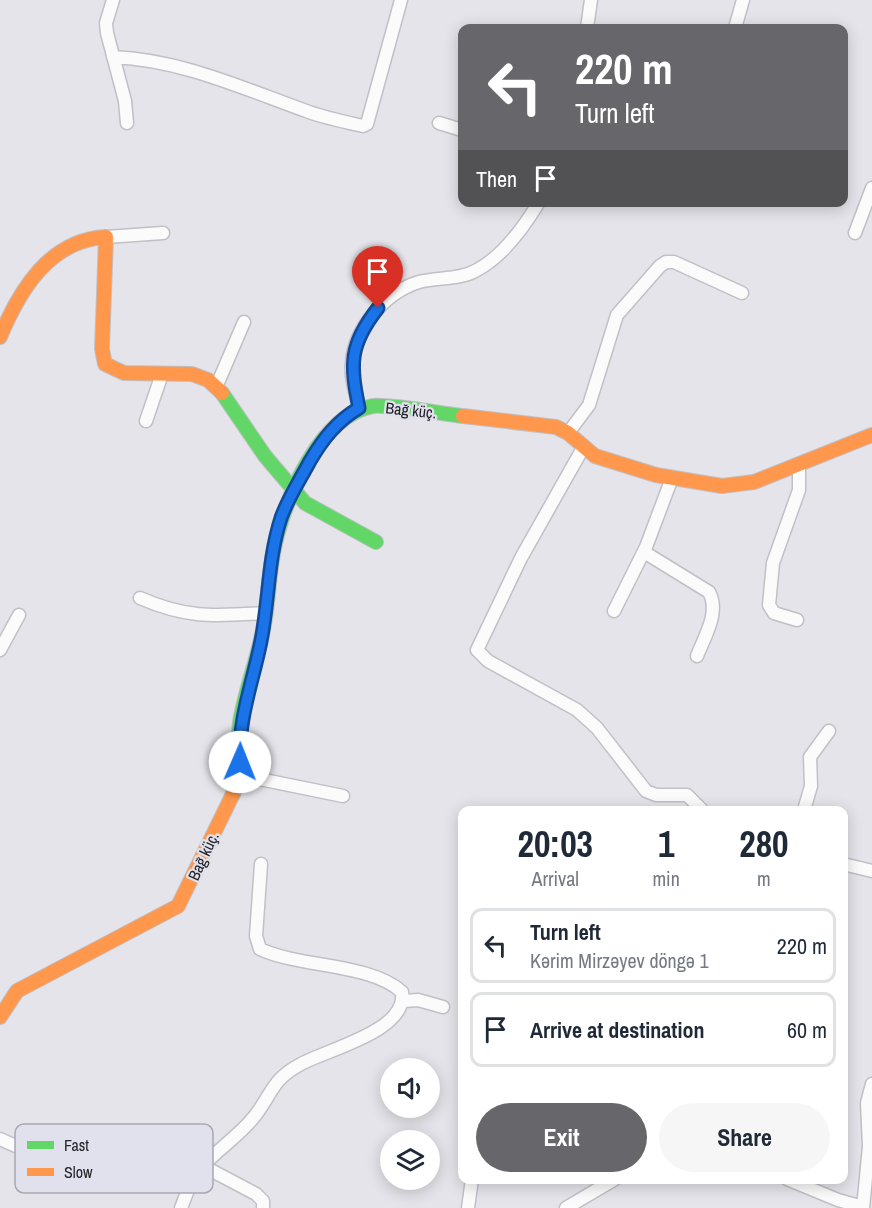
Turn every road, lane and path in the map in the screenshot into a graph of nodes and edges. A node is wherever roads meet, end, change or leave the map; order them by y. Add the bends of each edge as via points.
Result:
1 (113, 0) edge
2 (401, 0) edge
3 (591, 0) edge
4 (743, 0) edge
5 (588, 24) edge
6 (736, 24) edge
7 (113, 57) junction
8 (127, 123) dead end
9 (439, 123) dead end
10 (458, 129) edge
11 (872, 188) edge
12 (536, 207) edge
13 (163, 233) dead end
14 (855, 233) dead end
15 (106, 237) junction
16 (742, 294) dead end
17 (244, 321) dead end
18 (0, 337) edge
19 (162, 375) junction
20 (217, 386) junction
21 (359, 408) junction
22 (146, 421) dead end
23 (568, 433) junction
24 (872, 435) edge
25 (583, 448) junction
26 (799, 465) junction
27 (672, 478) junction
28 (293, 490) junction
29 (376, 542) dead end
30 (644, 552) junction
31 (140, 597) dead end
32 (614, 611) dead end
33 (266, 613) junction
34 (19, 615) dead end
35 (797, 620) dead end
36 (0, 650) edge
37 (697, 656) dead end
38 (829, 731) dead end
39 (240, 775) junction
40 (343, 796) dead end
41 (698, 806) edge
42 (805, 806) edge
43 (261, 864) dead end
44 (848, 865) edge
45 (872, 870) edge
46 (404, 1001) junction
47 (443, 1007) dead end
48 (0, 1017) edge
49 (872, 1084) edge
50 (0, 1139) edge
51 (15, 1146) edge
52 (870, 1146) edge
53 (213, 1157) edge
54 (213, 1172) edge
55 (471, 1184) edge
56 (607, 1184) edge
57 (799, 1184) edge
58 (187, 1193) edge
59 (180, 1208) edge
60 (263, 1208) edge
61 (468, 1208) edge
62 (566, 1208) edge
63 (863, 1208) edge

1 - 7 street via 106,23
2 - 7 street via 367,124 363,126 311,113 195,70
3 - 5 street
4 - 6 street
7 - 8 street
9 - 10 street
11 - 14 street
12 - 21 street via 527,222 484,266 466,275 418,282 378,308 359,336 351,362
13 - 15 street
15 - 18 street via 82,237 54,256 17,296
15 - 19 street via 102,358 110,368 124,373
16 - 23 street via 674,262 660,266 617,315 589,405
17 - 20 street
19 - 20 street via 192,374
19 - 22 street
20 - 28 street via 264,456
21 - 23 street, Bağ küç. via 374,406 536,423
21 - 28 street, Bağ küç. via 335,425
23 - 25 street, Bağ küç.
24 - 26 street, Bağ küç.
25 - 27 street, Bağ küç. via 610,461
25 - 41 street via 521,558 477,650 488,661 577,710 597,728 645,791 687,795
26 - 27 street, Bağ küç. via 741,485
26 - 35 street via 799,490 773,563 769,605 774,613
27 - 30 street
28 - 29 street via 305,503
28 - 33 street, Bağ küç. via 274,543
30 - 32 street
30 - 37 street via 709,592 714,601 714,612
31 - 33 street via 184,614
33 - 39 street, Bağ küç. via 240,725
34 - 36 street
38 - 42 street via 810,757 811,786
39 - 40 street
39 - 48 street, Bağ küç. via 178,906 16,991
43 - 46 street via 256,936 260,949 287,959 384,980 402,992
44 - 45 street
46 - 47 street via 418,1000
46 - 53 street via 385,1025 282,1075 254,1116
49 - 52 street via 867,1103
50 - 51 street
52 - 63 street
54 - 60 street via 256,1194 263,1201
55 - 61 street
56 - 62 street
57 - 63 street
58 - 59 street

